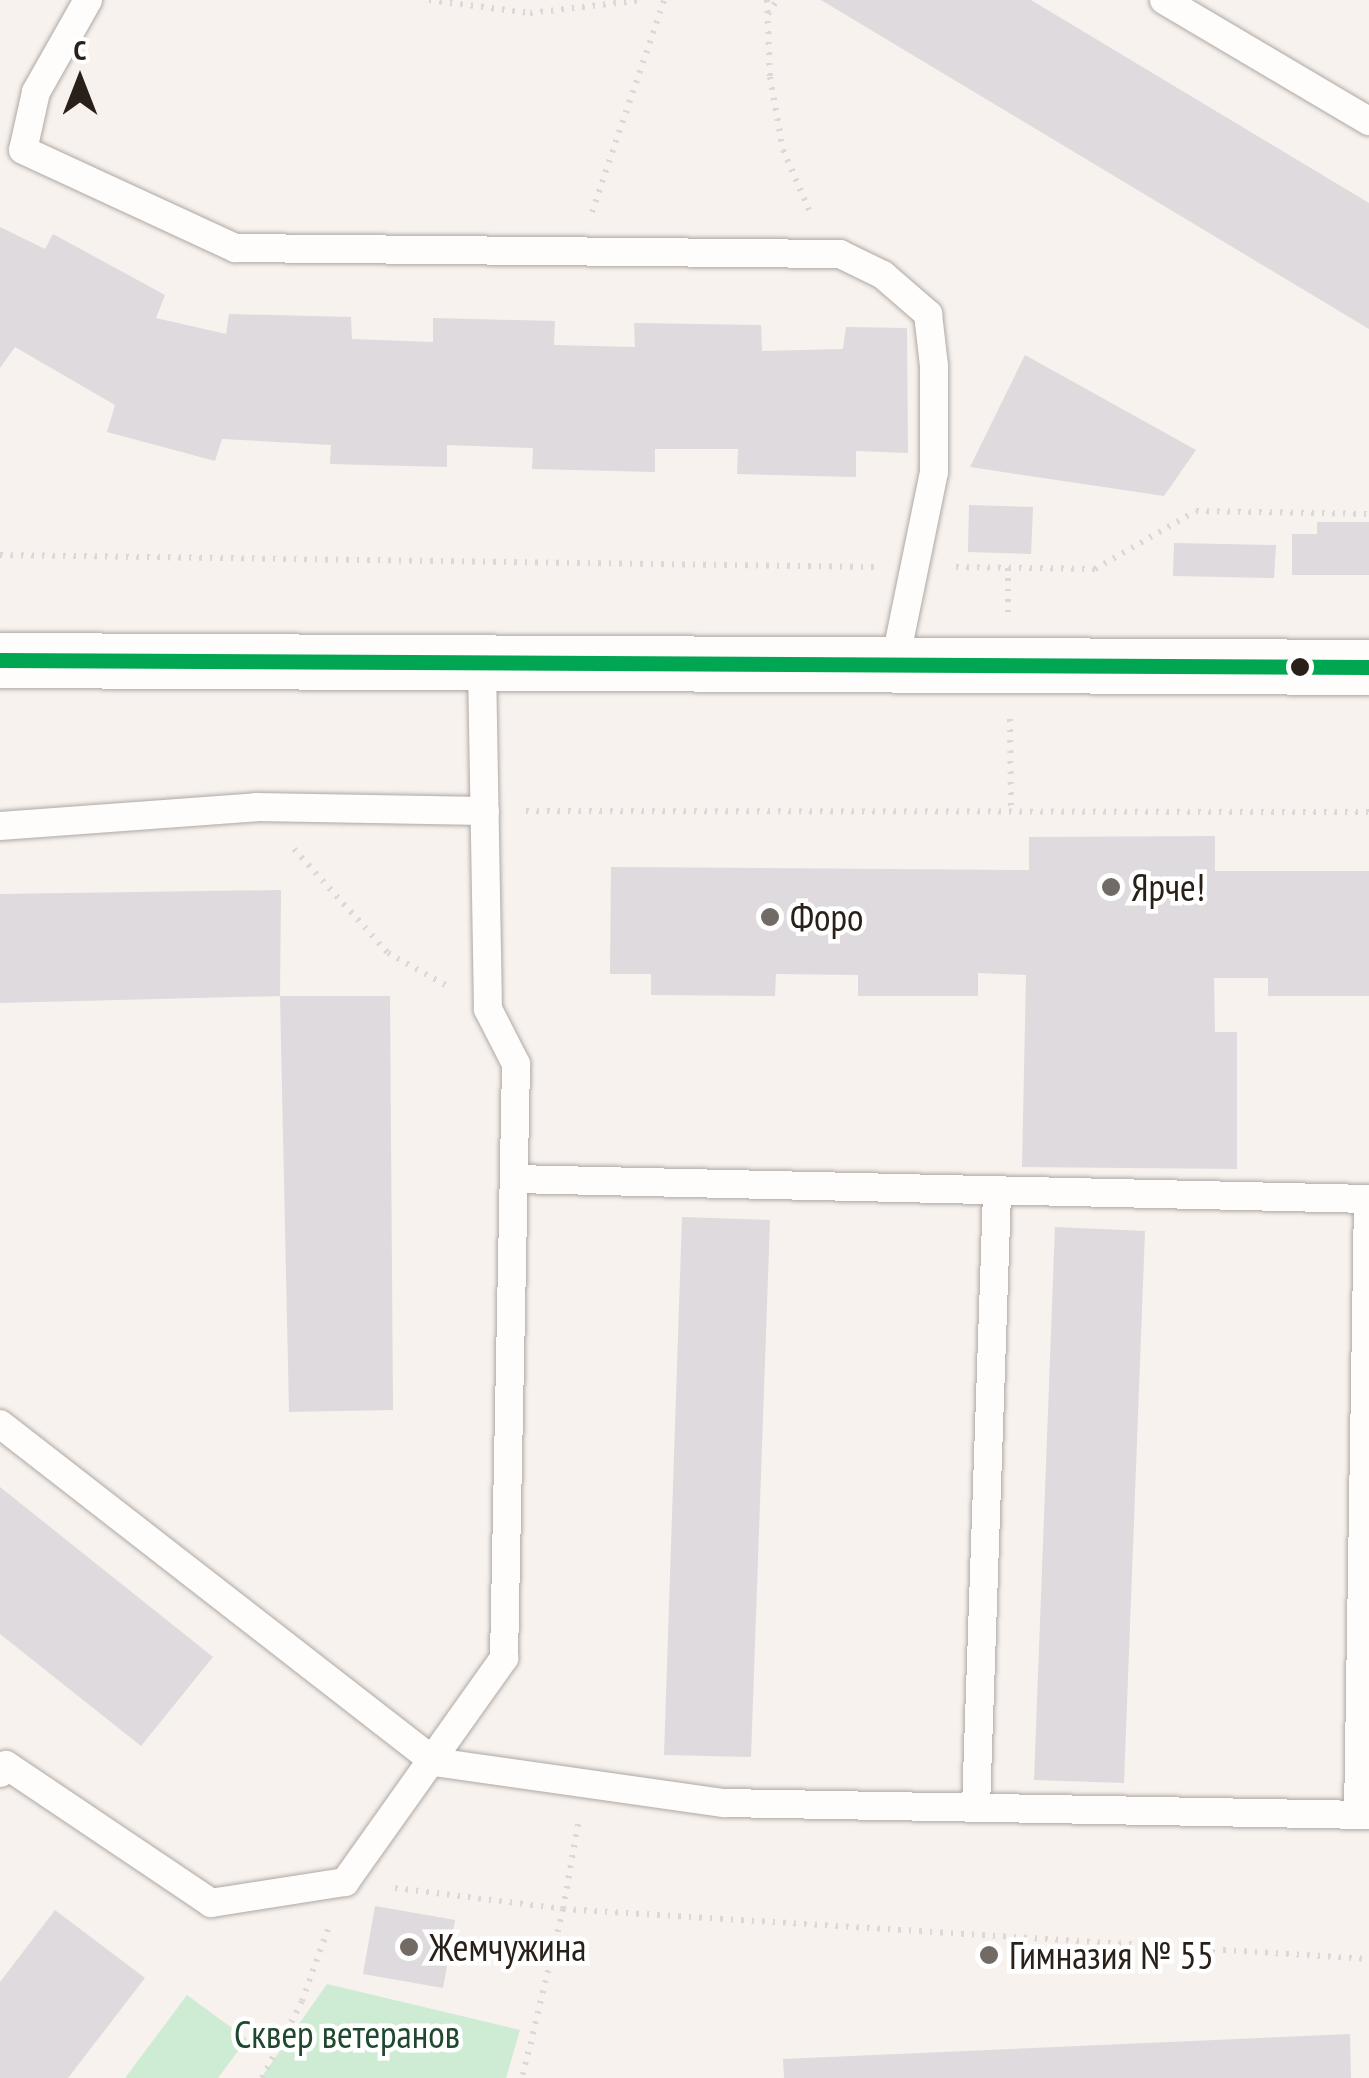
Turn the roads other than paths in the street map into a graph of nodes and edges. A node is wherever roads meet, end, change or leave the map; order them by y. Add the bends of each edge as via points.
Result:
1 (88, 0) edge
2 (1164, 0) edge
3 (1369, 121) edge
4 (482, 658) junction
5 (0, 660) edge
6 (895, 662) junction
7 (1369, 666) edge
8 (485, 811) junction
9 (0, 826) edge
10 (514, 1179) junction
11 (997, 1194) junction
12 (1368, 1200) edge
13 (0, 1424) edge
14 (435, 1762) junction
15 (2, 1766) edge
16 (976, 1807) junction
17 (1363, 1815) edge

1 - 6 lane via 36,92 23,150 235,248 840,254 883,275 928,314 934,472
2 - 3 lane
4 - 5 street
4 - 6 street
4 - 8 lane
6 - 7 street
8 - 9 lane via 256,808
8 - 10 lane via 488,1009 516,1064
10 - 11 lane
10 - 14 lane via 504,1658
11 - 12 lane
11 - 16 lane
12 - 17 lane
13 - 14 lane
14 - 15 lane via 344,1882 211,1902
14 - 16 lane via 724,1803
16 - 17 lane

